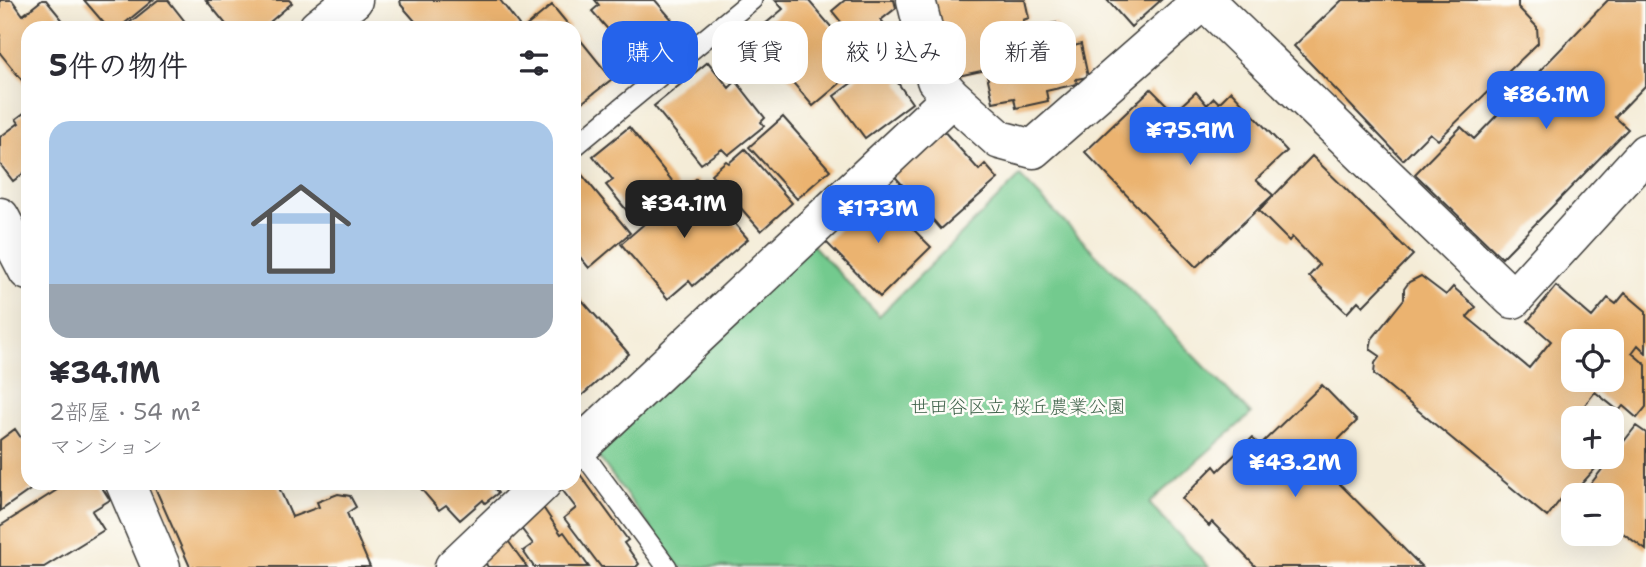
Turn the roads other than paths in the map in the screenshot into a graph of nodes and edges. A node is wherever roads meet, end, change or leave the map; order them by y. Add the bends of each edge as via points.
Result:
1 (353, 0) edge
2 (752, 0) edge
3 (915, 0) edge
4 (1203, 0) edge
5 (327, 21) edge
6 (952, 97) junction
7 (581, 141) edge
8 (1646, 153) edge
9 (0, 217) edge
10 (21, 255) edge
11 (581, 445) edge
12 (581, 456) edge
13 (128, 490) edge
14 (535, 490) edge
15 (161, 567) edge
16 (454, 567) edge
17 (667, 567) edge

1 - 5 street
2 - 7 lane
3 - 6 street via 936,80
4 - 6 street via 1033,149 1000,140
4 - 8 street via 1513,299
6 - 11 street
9 - 10 street
12 - 17 lane
13 - 15 street
14 - 16 street

